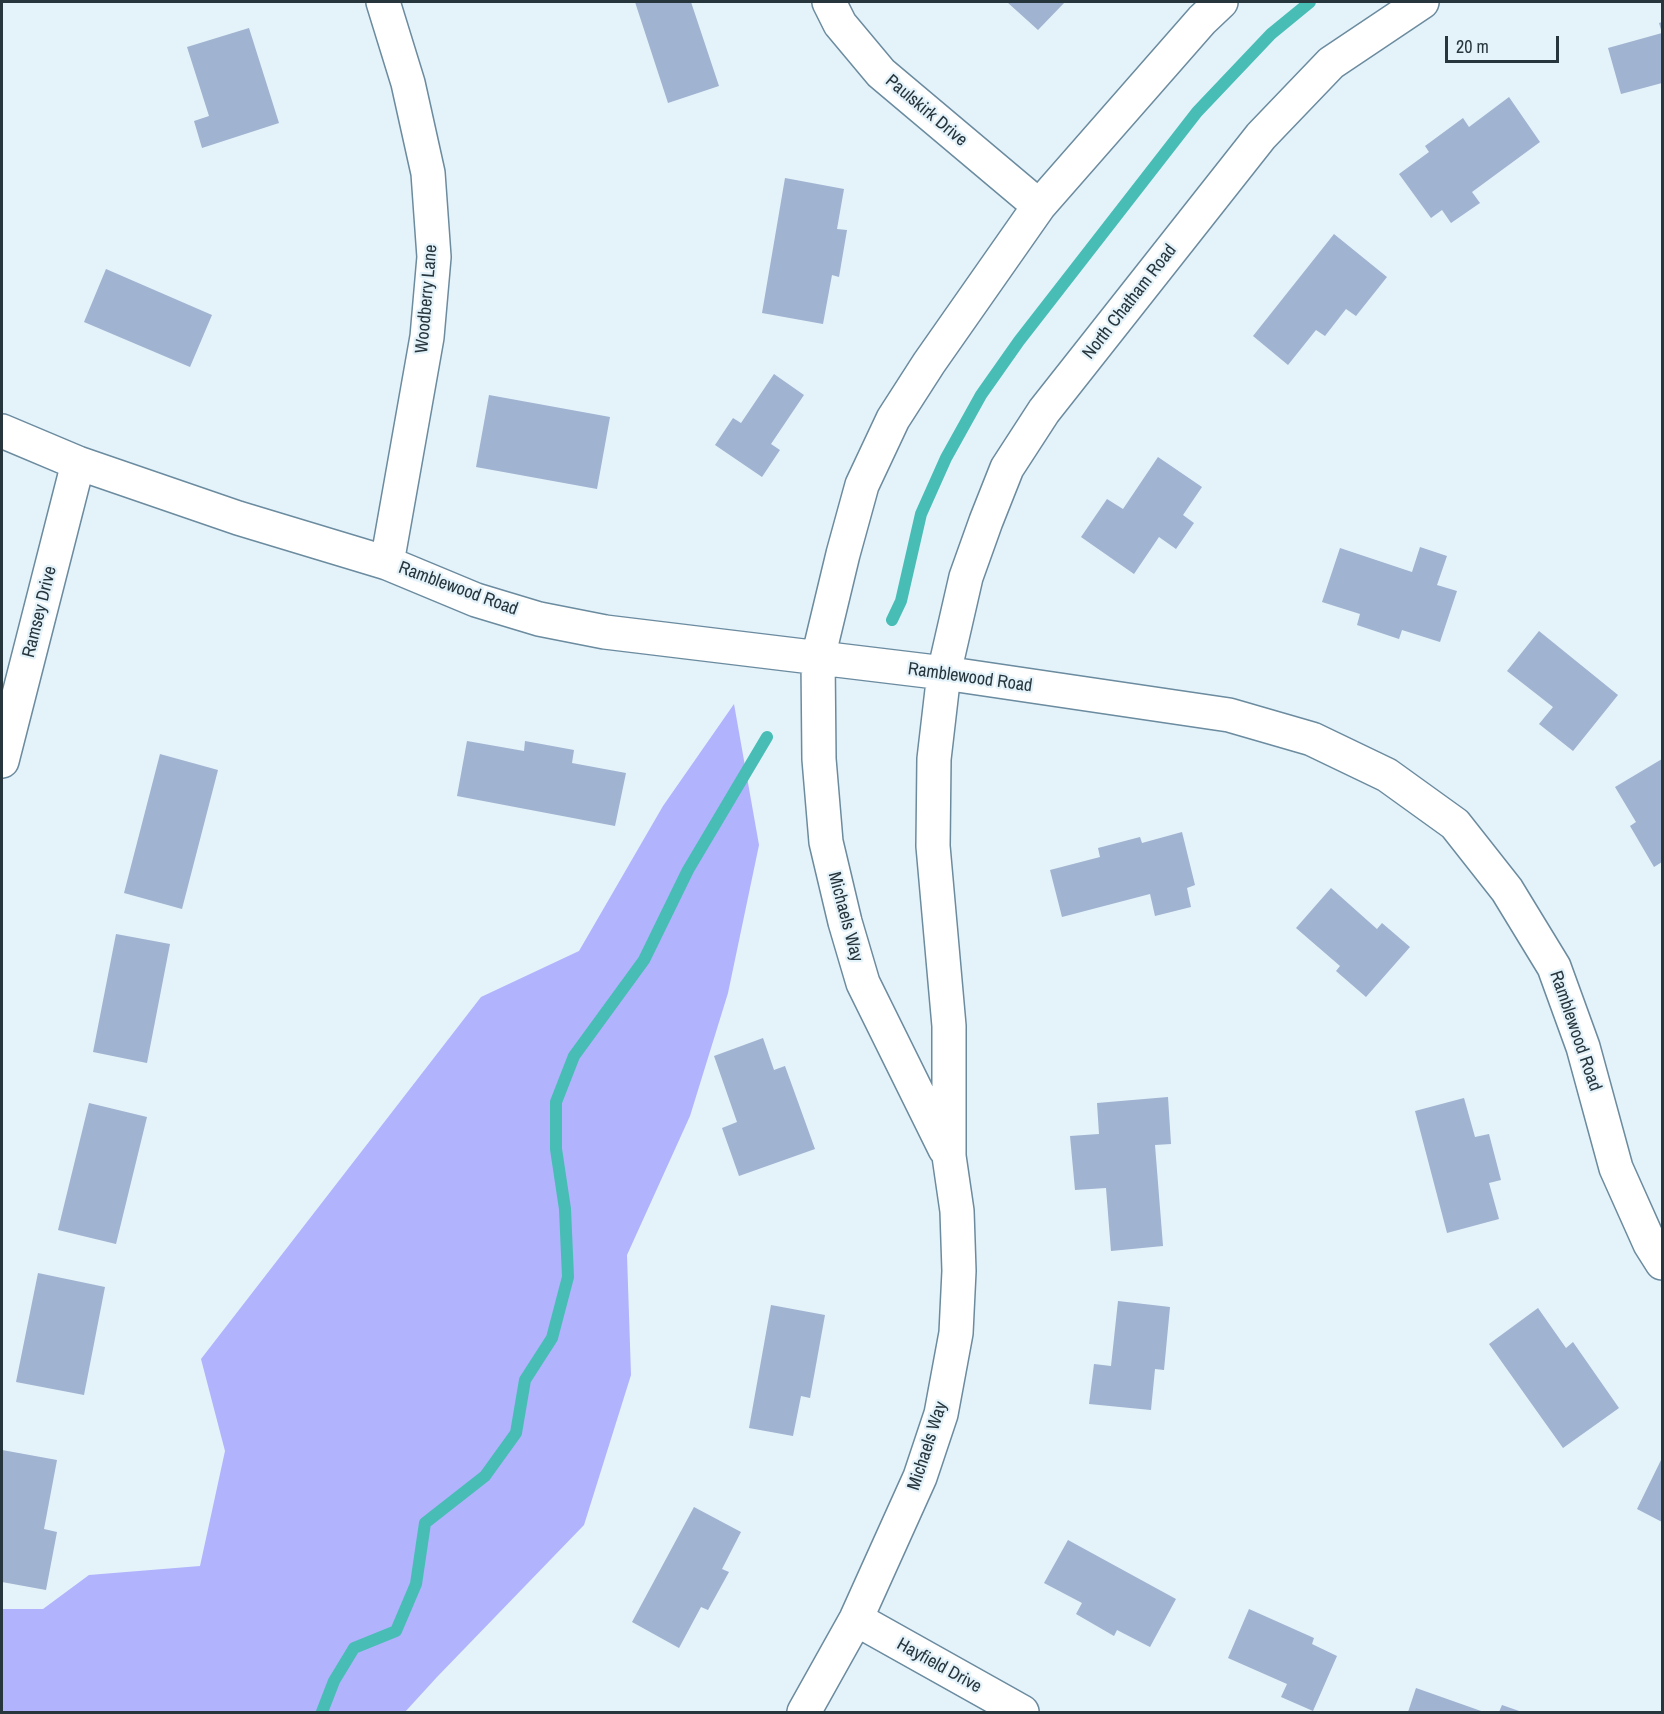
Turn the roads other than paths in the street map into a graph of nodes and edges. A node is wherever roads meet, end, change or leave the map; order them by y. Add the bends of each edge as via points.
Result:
1 (383, 2) edge
2 (829, 2) edge
3 (1221, 2) edge
4 (1422, 2) edge
5 (1039, 206) junction
6 (2, 431) edge
7 (78, 463) junction
8 (387, 562) junction
9 (818, 658) junction
10 (945, 673) junction
11 (2, 761) edge
12 (949, 1156) junction
13 (1662, 1263) edge
14 (856, 1619) junction
15 (804, 1713) edge
16 (1022, 1713) edge

1 - 8 street, Woodberry Lane via 408,83 428,173 434,257 427,337
2 - 5 street, Paulskirk Drive via 840,24 881,73
3 - 5 street
4 - 10 street, North Chatham Road via 1331,63 1261,136 1044,411 1007,468 986,520 966,577
5 - 9 street via 893,419 862,485
6 - 7 street, Ramblewood Road
7 - 8 street, Ramblewood Road via 238,518
7 - 11 street, Ramsey Drive
8 - 9 street, Ramblewood Road via 476,600 539,618 605,632
9 - 10 street, Ramblewood Road
9 - 12 street, Michaels Way via 819,759 826,842 845,922 863,983
10 - 12 street, Michaels Way via 934,759 933,846 949,1026
10 - 13 street, Ramblewood Road via 1229,715 1312,739 1387,775 1455,824 1507,890 1554,967 1583,1047 1616,1168
12 - 14 street, Michaels Way via 957,1212 959,1271 956,1333 941,1414 920,1477
14 - 15 street, Michaels Way
14 - 16 street, Hayfield Drive

